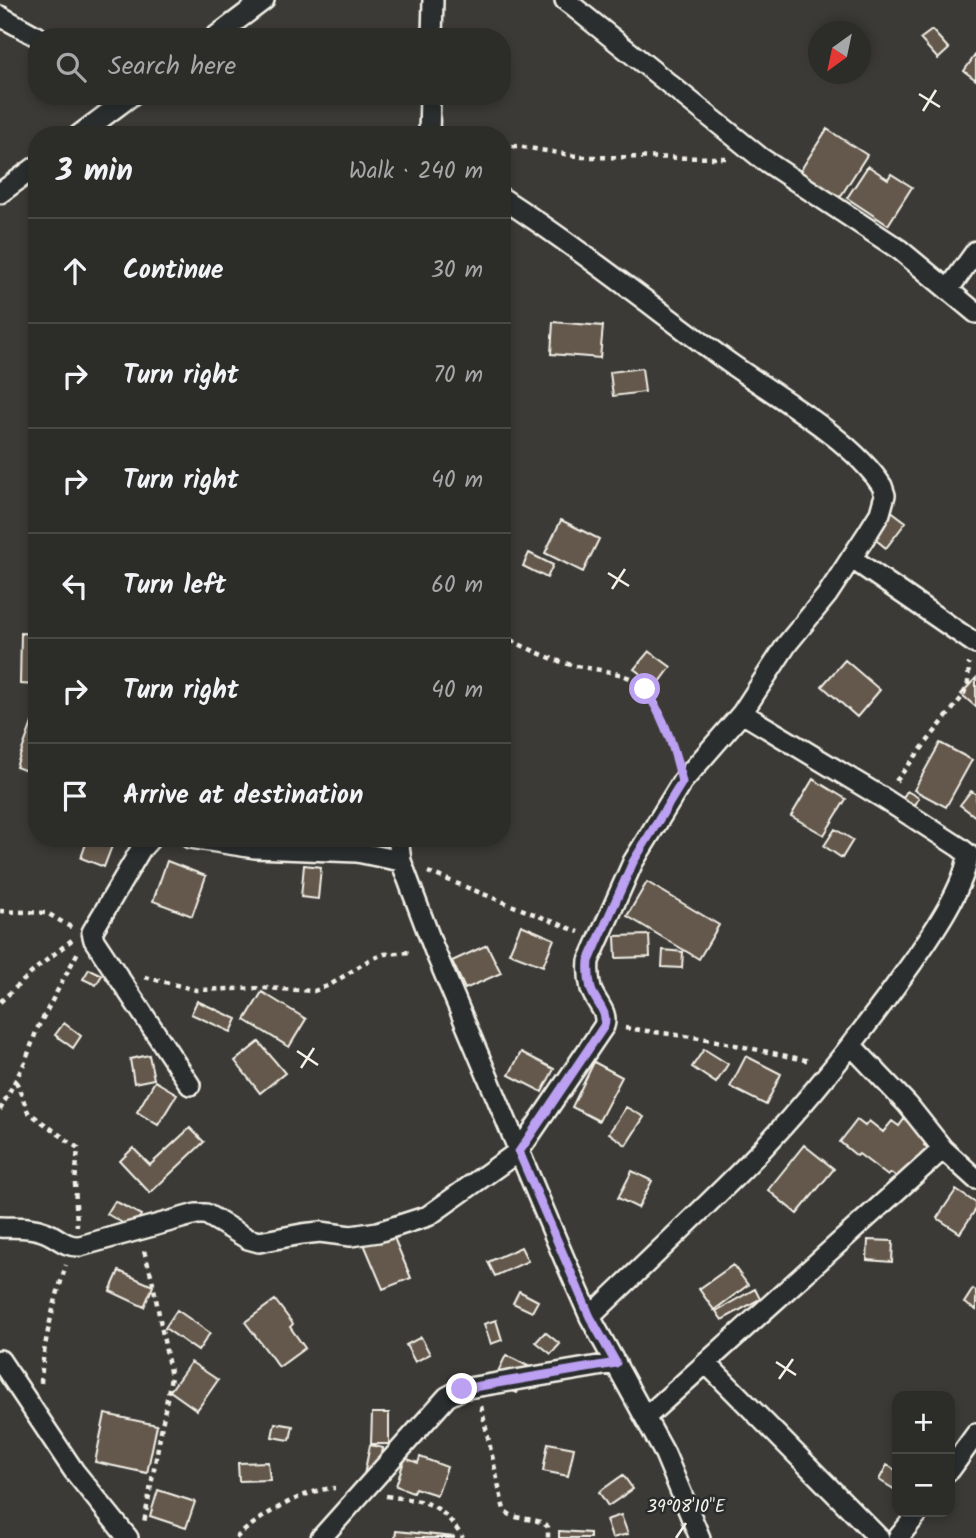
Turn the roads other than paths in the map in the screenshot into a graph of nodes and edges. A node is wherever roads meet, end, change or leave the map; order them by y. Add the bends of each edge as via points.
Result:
1 (264, 0) edge
2 (433, 0) edge
3 (565, 0) edge
4 (0, 16) edge
5 (227, 28) edge
6 (432, 28) edge
7 (28, 31) edge
8 (119, 105) edge
9 (430, 105) edge
10 (91, 126) edge
11 (429, 126) edge
12 (28, 173) edge
13 (0, 193) edge
14 (511, 204) edge
15 (976, 251) edge
16 (948, 290) junction
17 (976, 313) edge
18 (851, 558) junction
19 (973, 642) edge
20 (742, 713) junction
21 (143, 847) edge
22 (248, 847) edge
23 (399, 847) edge
24 (972, 847) edge
25 (401, 861) junction
26 (851, 1045) junction
27 (190, 1085) dead end
28 (943, 1149) junction
29 (519, 1152) junction
30 (976, 1179) edge
31 (0, 1227) edge
32 (590, 1317) junction
33 (0, 1360) edge
34 (616, 1363) junction
35 (707, 1364) junction
36 (646, 1417) junction
37 (976, 1434) edge
38 (955, 1463) edge
39 (915, 1517) edge
40 (128, 1538) edge
41 (321, 1538) edge
42 (700, 1538) edge
43 (879, 1538) edge
44 (898, 1538) edge

1 - 5 street
2 - 6 street
3 - 16 street via 761,158 900,250
4 - 7 street
8 - 10 street
9 - 11 street
12 - 13 street
14 - 18 street via 840,441 877,478 885,495 880,513
15 - 16 street
16 - 17 street
18 - 19 street
18 - 20 street
20 - 24 street
20 - 29 street via 682,782 633,862 589,961 592,993 605,1016 604,1026
21 - 27 street via 92,932
22 - 25 street via 357,852
23 - 25 street
24 - 26 street via 935,931
25 - 29 street
26 - 28 street
26 - 32 street via 744,1168
28 - 30 street
28 - 35 street
29 - 31 street via 428,1216 351,1236 320,1232 259,1242 205,1214 71,1247 32,1228
29 - 32 street
32 - 34 street
33 - 40 street via 74,1471
34 - 36 street
34 - 41 street via 462,1389 447,1397
35 - 36 street
35 - 43 street
36 - 42 street
37 - 38 street
39 - 44 street

